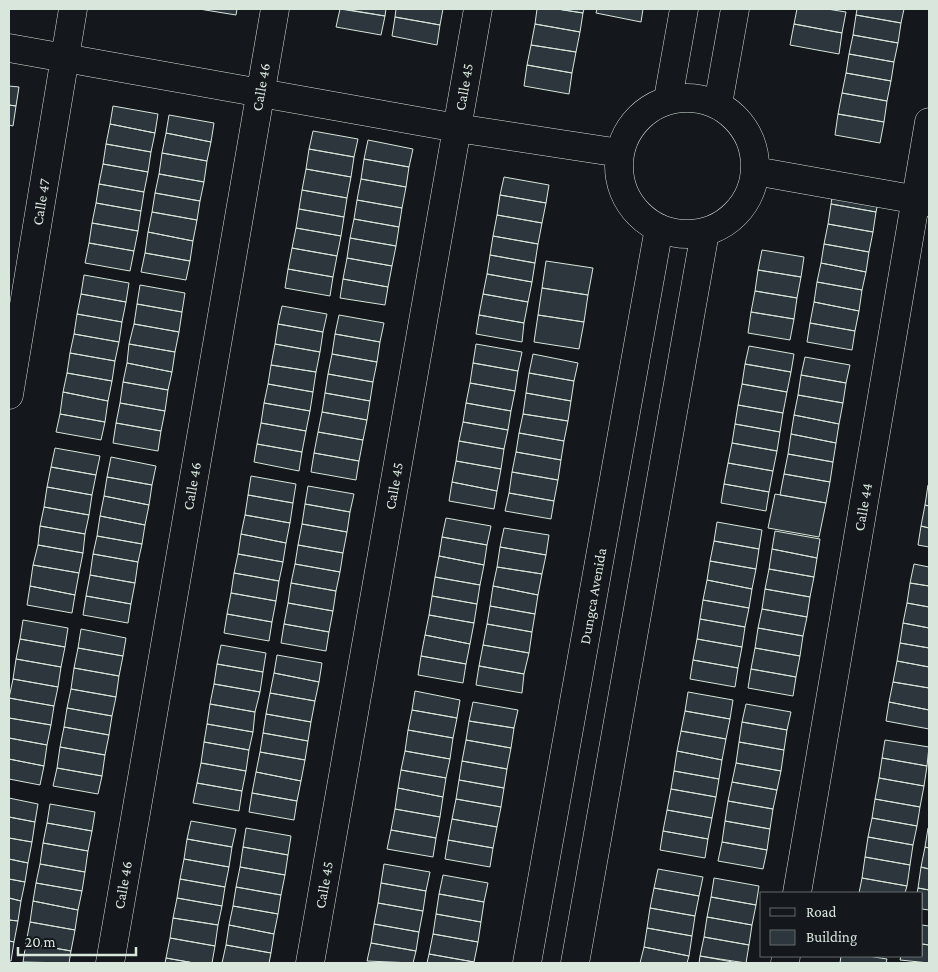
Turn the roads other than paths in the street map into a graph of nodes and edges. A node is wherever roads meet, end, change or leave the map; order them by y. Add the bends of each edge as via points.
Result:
1 (74, 9) edge
2 (275, 9) edge
3 (478, 9) edge
4 (684, 9) edge
5 (736, 9) edge
6 (9, 48) edge
7 (65, 59) junction
8 (260, 92) junction
9 (668, 99) junction
10 (718, 104) junction
11 (929, 122) edge
12 (457, 128) junction
13 (620, 153) junction
14 (755, 171) junction
15 (923, 200) edge
16 (659, 228) junction
17 (705, 232) junction
18 (9, 395) edge
19 (797, 892) edge
20 (110, 963) edge
21 (310, 963) edge
22 (527, 963) edge
23 (575, 963) edge

1 - 7 street, Calle 47
2 - 8 street, Calle 46
3 - 12 street, Calle 45
4 - 9 street
5 - 10 street
6 - 7 street
7 - 8 street
7 - 18 street, Calle 47
8 - 12 street
8 - 20 street, Calle 46
9 - 10 street via 694,97
9 - 13 street via 636,119 625,135
10 - 14 street via 740,122 753,147
11 - 15 street, Calle 44
12 - 13 street
12 - 21 street, Calle 45
13 - 16 street via 619,176 626,198 640,216
14 - 15 street
14 - 17 street via 746,201 728,221
15 - 19 street, Calle 44
16 - 17 street via 682,234
16 - 22 street, Dungca Avenida
17 - 23 street

